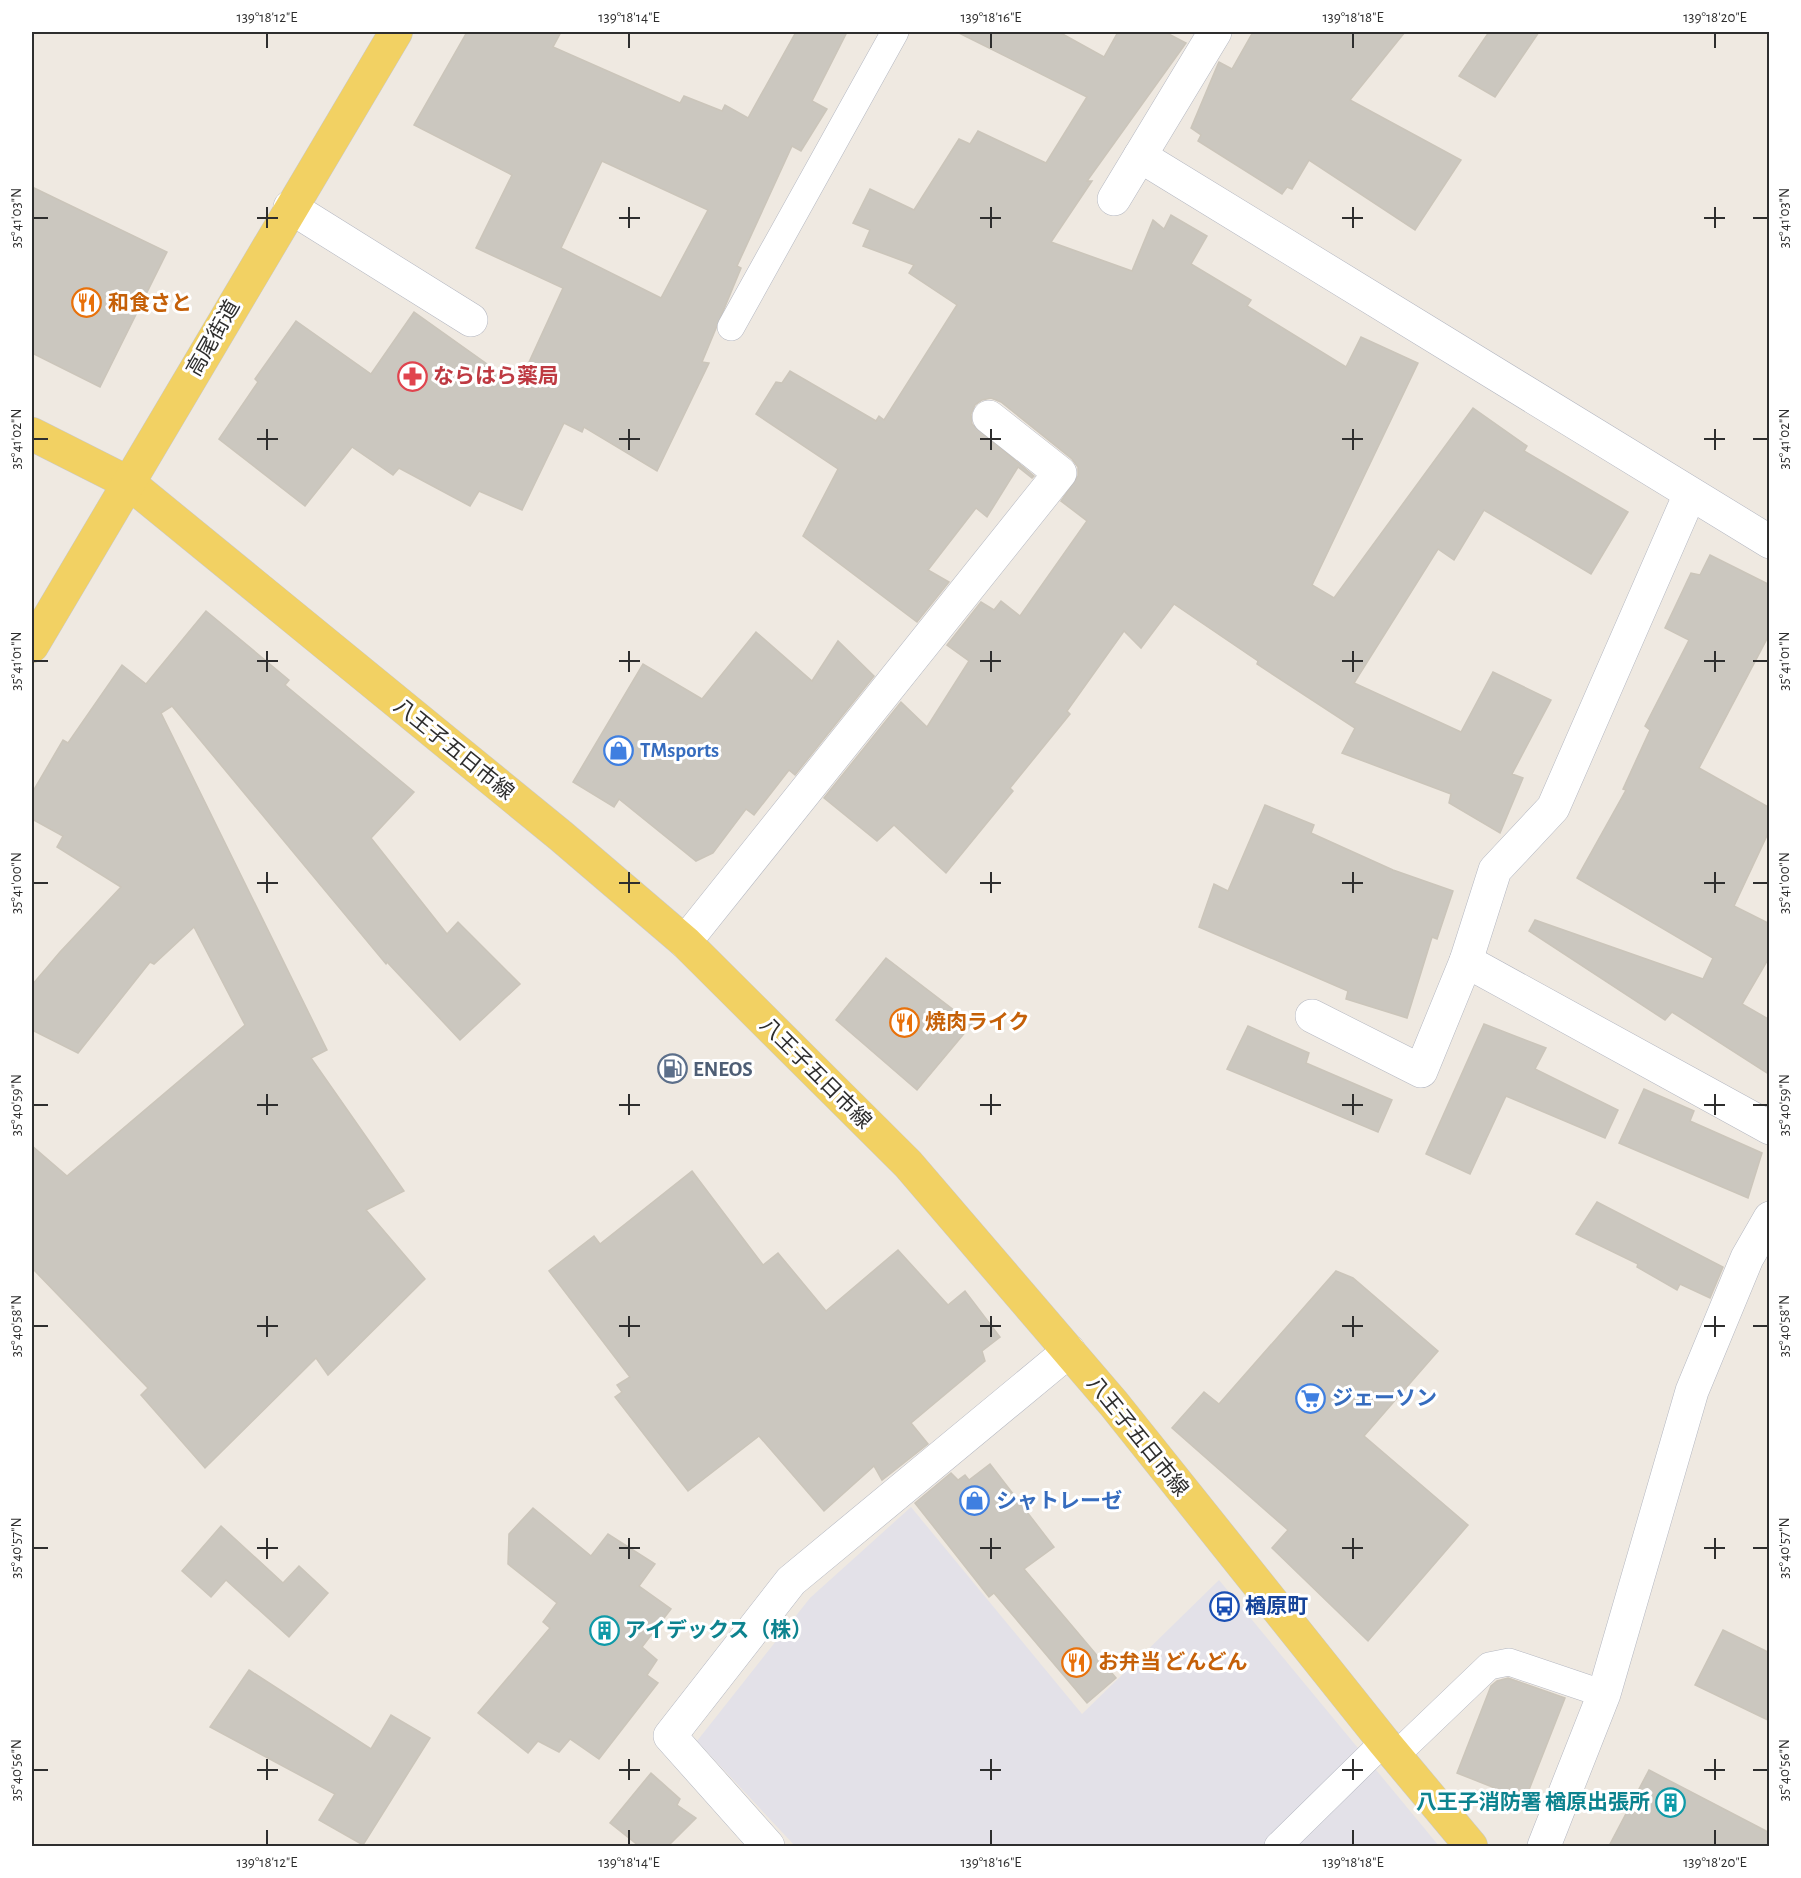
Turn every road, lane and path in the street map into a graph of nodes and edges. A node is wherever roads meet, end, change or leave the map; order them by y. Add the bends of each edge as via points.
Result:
1 (396, 32) edge
2 (895, 32) edge
3 (1215, 32) edge
4 (1140, 156) junction
5 (1114, 199) dead end
6 (290, 207) junction
7 (471, 320) dead end
8 (731, 327) dead end
9 (989, 417) dead end
10 (32, 434) edge
11 (129, 483) junction
12 (1690, 494) junction
13 (1770, 542) edge
14 (32, 646) edge
15 (685, 942) junction
16 (1466, 961) junction
17 (1312, 1016) dead end
18 (1770, 1128) edge
19 (1770, 1218) edge
20 (1758, 1264) edge
21 (1069, 1351) junction
22 (1604, 1694) junction
23 (1390, 1749) junction
24 (768, 1846) edge
25 (1278, 1846) edge
26 (1471, 1846) edge
27 (1544, 1846) edge

1 - 6 main road, 高尾街道
2 - 8 lane
3 - 4 street
4 - 5 street
4 - 12 street
6 - 7 street
6 - 11 main road, 高尾街道
9 - 15 street via 1060,473
10 - 11 main road, 八王子五日市線
11 - 14 main road, 高尾街道
11 - 15 main road, 八王子五日市線
12 - 13 street
12 - 16 street via 1553,808 1496,870
15 - 21 main road, 八王子五日市線 via 908,1164
16 - 17 street via 1420,1071
16 - 18 street
19 - 20 street
20 - 22 street via 1692,1391
21 - 23 main road, 八王子五日市線
21 - 24 street via 791,1581 670,1736
22 - 23 lane via 1509,1662 1489,1666
22 - 27 street
23 - 25 lane
23 - 26 main road, 八王子五日市線

